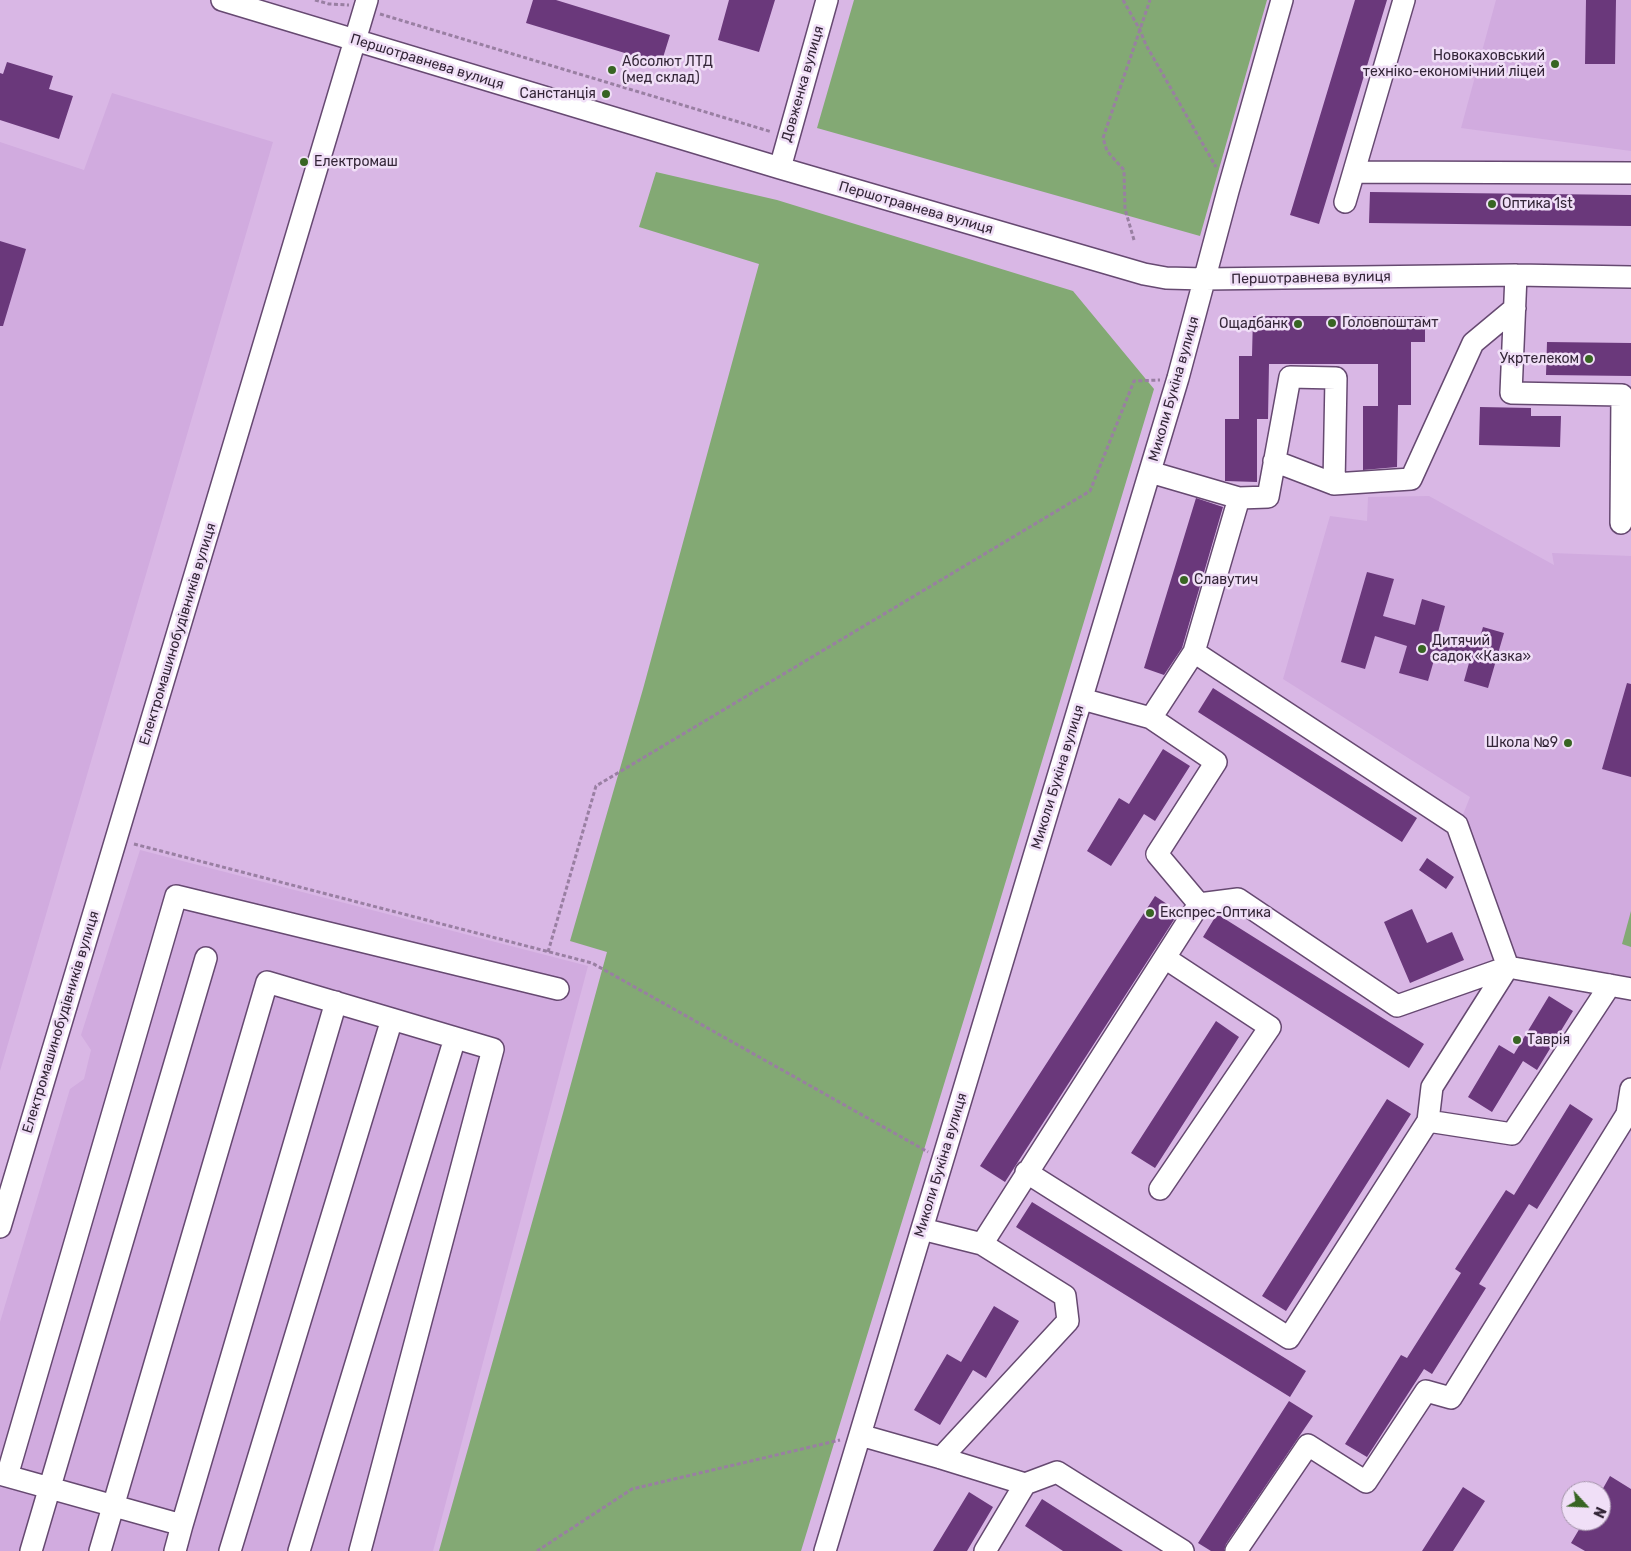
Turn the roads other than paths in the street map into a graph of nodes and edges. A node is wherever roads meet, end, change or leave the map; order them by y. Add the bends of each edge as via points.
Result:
1 (222, 0) edge
2 (827, 0) edge
3 (1282, 0) edge
4 (1404, 0) edge
5 (364, 6) edge
6 (355, 41) junction
7 (780, 168) junction
8 (1354, 172) junction
9 (1631, 174) edge
10 (1345, 202) dead end
11 (1516, 275) junction
12 (1631, 277) edge
13 (1205, 279) junction
14 (1515, 308) junction
15 (1274, 461) junction
16 (1150, 472) junction
17 (1334, 484) junction
18 (1239, 498) junction
19 (1621, 523) dead end
20 (1194, 652) junction
21 (1082, 698) junction
22 (1151, 718) junction
23 (1199, 904) junction
24 (206, 958) dead end
25 (1164, 958) junction
26 (1508, 967) junction
27 (1610, 985) junction
28 (558, 989) dead end
29 (1631, 989) edge
30 (336, 1002) junction
31 (392, 1019) junction
32 (455, 1038) junction
33 (1631, 1089) edge
34 (1428, 1121) junction
35 (1026, 1172) junction
36 (1160, 1190) dead end
37 (0, 1227) edge
38 (922, 1229) junction
39 (982, 1244) junction
40 (860, 1435) junction
41 (942, 1458) junction
42 (3, 1475) edge
43 (1025, 1484) junction
44 (50, 1488) junction
45 (113, 1506) junction
46 (182, 1525) junction
47 (31, 1551) edge
48 (100, 1551) edge
49 (175, 1551) edge
50 (230, 1551) edge
51 (299, 1551) edge
52 (360, 1551) edge
53 (825, 1551) edge
54 (985, 1551) edge
55 (1183, 1551) edge
56 (1236, 1551) edge

1 - 6 street, Першотравнева вулиця
2 - 7 street, Довженка вулиця
3 - 13 street, Миколи Букіна вулиця
4 - 8 street
5 - 6 street, Електромашинобудівників вулиця
6 - 7 street, Першотравнева вулиця
6 - 37 street, Електромашинобудівників вулиця
7 - 13 street, Першотравнева вулиця via 1144,274
8 - 9 street
8 - 10 street
11 - 12 street, Першотравнева вулиця
11 - 13 street, Першотравнева вулиця
11 - 14 street
13 - 16 street, Миколи Букіна вулиця
14 - 17 street via 1473,343 1411,479
14 - 19 street via 1512,393 1622,395
15 - 17 street
15 - 17 street via 1290,377 1336,378
15 - 18 street via 1268,497
16 - 18 street
16 - 21 street, Миколи Букіна вулиця
18 - 20 street
20 - 22 street
20 - 26 street via 1457,825
21 - 22 street
21 - 38 street, Миколи Букіна вулиця
22 - 23 street via 1216,762 1157,854
23 - 25 street
23 - 26 street via 1238,899 1397,1006
24 - 44 street
25 - 35 street
25 - 36 street via 1270,1027
26 - 27 street
26 - 34 street via 1432,1087
27 - 29 street
27 - 34 street via 1512,1134
28 - 42 street via 176,896
30 - 31 street
30 - 45 street via 267,982
30 - 46 street
31 - 32 street
31 - 50 street
32 - 51 street
32 - 52 street via 493,1049
33 - 56 street via 1627,1114 1451,1398 1426,1391 1366,1482 1308,1445
34 - 35 street via 1289,1338
35 - 39 street
38 - 39 street
38 - 40 street, Миколи Букіна вулиця
39 - 41 street via 1065,1296 1068,1321
40 - 41 street
40 - 53 street, Миколи Букіна вулиця
41 - 43 street
42 - 44 street
43 - 54 street
43 - 55 street via 1057,1472
44 - 45 street
44 - 47 street
45 - 46 street
45 - 48 street
46 - 49 street

